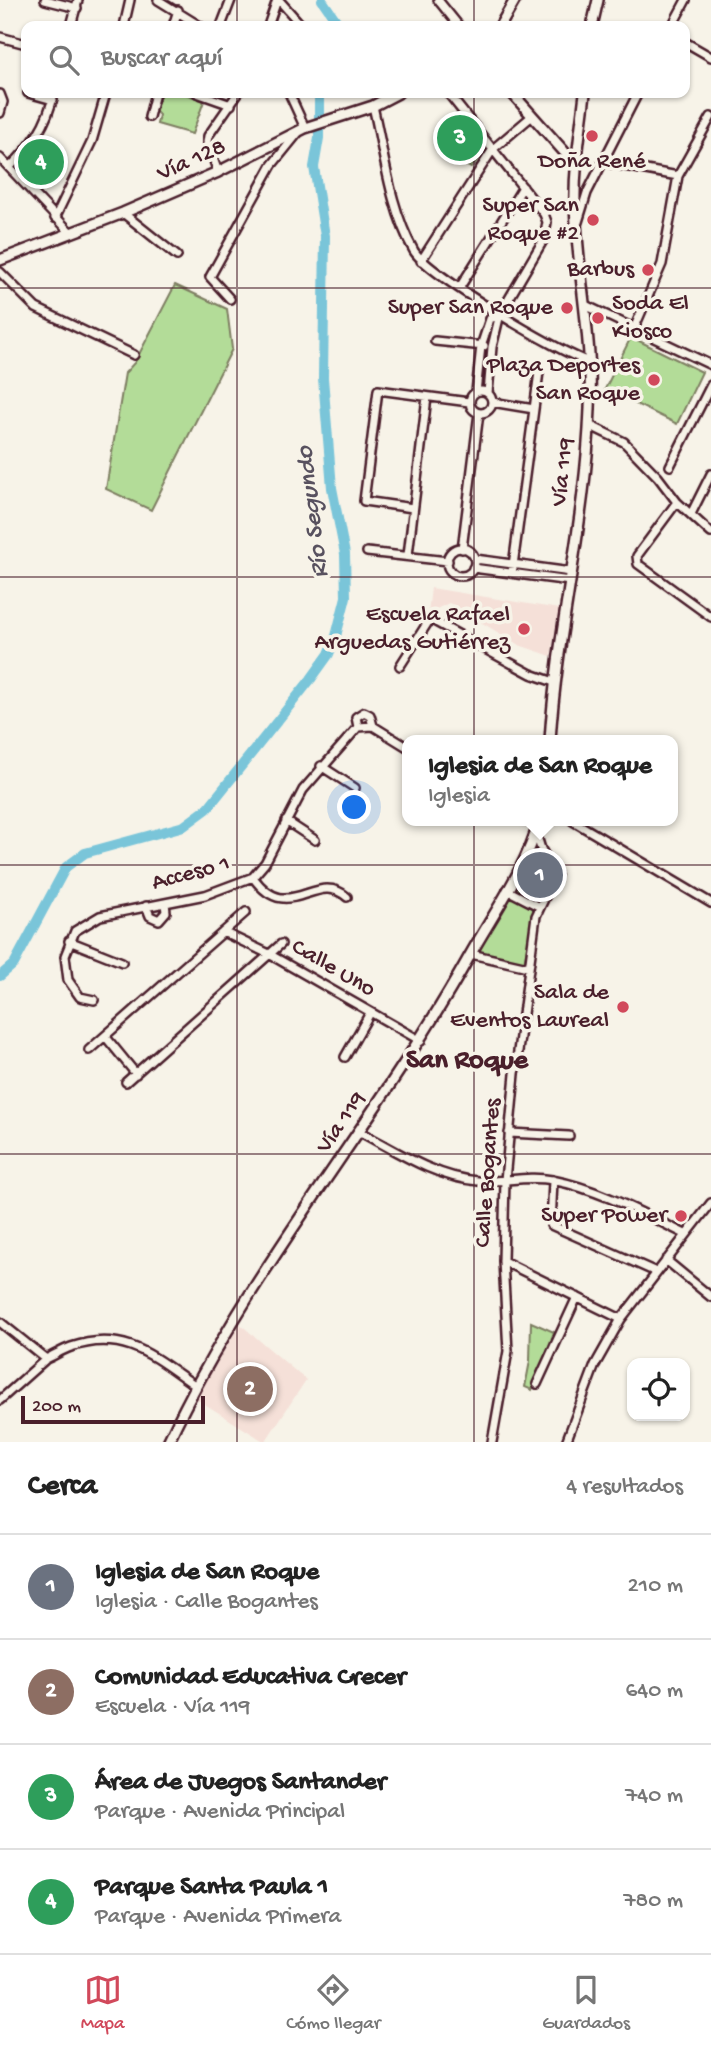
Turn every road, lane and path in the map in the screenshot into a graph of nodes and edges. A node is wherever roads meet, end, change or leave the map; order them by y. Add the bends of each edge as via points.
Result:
1 (46, 0) edge
2 (130, 0) edge
3 (158, 0) edge
4 (231, 0) edge
5 (278, 0) edge
6 (438, 0) edge
7 (515, 0) edge
8 (597, 0) edge
9 (685, 0) edge
10 (77, 4) edge
11 (178, 10) junction
12 (72, 21) edge
13 (125, 21) edge
14 (175, 21) edge
15 (193, 21) edge
16 (223, 21) edge
17 (270, 21) edge
18 (297, 21) edge
19 (455, 21) edge
20 (502, 21) edge
21 (593, 21) edge
22 (674, 21) edge
23 (0, 37) edge
24 (21, 43) edge
25 (690, 45) edge
26 (711, 57) edge
27 (17, 90) dead end
28 (21, 91) edge
29 (0, 94) edge
30 (53, 98) edge
31 (105, 98) edge
32 (154, 98) edge
33 (211, 98) edge
34 (235, 98) edge
35 (291, 98) edge
36 (388, 98) edge
37 (452, 98) edge
38 (516, 98) edge
39 (584, 98) edge
40 (635, 98) edge
41 (231, 105) junction
42 (373, 106) junction
43 (0, 113) edge
44 (532, 116) junction
45 (149, 117) dead end
46 (711, 117) edge
47 (305, 129) junction
48 (579, 147) junction
49 (494, 149) junction
50 (564, 149) junction
51 (261, 151) junction
52 (0, 158) edge
53 (603, 162) junction
54 (272, 165) junction
55 (576, 165) junction
56 (10, 167) junction
57 (218, 172) junction
58 (678, 176) junction
59 (523, 187) junction
60 (575, 193) junction
61 (587, 193) junction
62 (123, 213) junction
63 (55, 218) junction
64 (577, 224) junction
65 (71, 233) junction
66 (177, 256) dead end
67 (0, 260) edge
68 (421, 261) junction
69 (0, 272) edge
70 (460, 287) junction
71 (230, 299) dead end
72 (585, 305) junction
73 (500, 314) junction
74 (634, 329) junction
75 (435, 341) dead end
76 (481, 346) junction
77 (492, 347) junction
78 (134, 355) dead end
79 (590, 362) junction
80 (711, 365) edge
81 (539, 372) dead end
82 (711, 385) edge
83 (476, 392) junction
84 (488, 393) junction
85 (427, 397) junction
86 (470, 402) junction
87 (492, 402) junction
88 (534, 409) junction
89 (479, 413) junction
90 (589, 425) junction
91 (670, 466) dead end
92 (711, 474) edge
93 (677, 502) junction
94 (413, 508) junction
95 (691, 514) junction
96 (711, 533) edge
97 (462, 548) junction
98 (367, 552) dead end
99 (408, 555) junction
100 (475, 559) junction
101 (448, 561) junction
102 (513, 564) junction
103 (474, 568) junction
104 (512, 573) junction
105 (571, 576) junction
106 (711, 617) edge
107 (400, 666) dead end
108 (554, 680) junction
109 (373, 726) junction
110 (358, 727) junction
111 (550, 735) edge
112 (402, 744) edge
113 (321, 766) junction
114 (355, 788) dead end
115 (286, 821) junction
116 (538, 826) edge
117 (581, 826) edge
118 (536, 832) junction
119 (315, 840) dead end
120 (254, 877) junction
121 (507, 890) junction
122 (347, 897) dead end
123 (165, 902) junction
124 (711, 903) edge
125 (146, 906) junction
126 (540, 908) junction
127 (246, 912) dead end
128 (223, 932) junction
129 (69, 941) junction
130 (281, 944) dead end
131 (269, 954) junction
132 (471, 954) junction
133 (122, 962) dead end
134 (528, 967) junction
135 (94, 1000) dead end
136 (370, 1013) junction
137 (105, 1037) junction
138 (421, 1041) junction
139 (89, 1050) dead end
140 (345, 1057) dead end
141 (136, 1074) junction
142 (126, 1082) dead end
143 (360, 1132) junction
144 (509, 1133) junction
145 (569, 1136) dead end
146 (505, 1180) junction
147 (553, 1180) junction
148 (711, 1203) edge
149 (685, 1234) junction
150 (666, 1260) junction
151 (503, 1261) junction
152 (656, 1272) junction
153 (578, 1297) junction
154 (711, 1297) edge
155 (621, 1319) junction
156 (0, 1322) edge
157 (46, 1359) junction
158 (537, 1384) dead end
159 (196, 1386) junction
160 (0, 1400) edge
161 (168, 1442) edge
162 (492, 1442) edge
163 (566, 1442) edge

1 - 10 street
2 - 13 street
3 - 11 street
4 - 16 street
5 - 17 street
5 - 18 street
6 - 19 street
7 - 20 main road
8 - 21 main road
9 - 22 street
10 - 12 street
11 - 14 street
11 - 15 street
23 - 24 street
25 - 26 street
27 - 28 street
29 - 43 street via 4,102
30 - 56 street via 38,138
31 - 63 street via 92,141
32 - 45 street
33 - 41 street
34 - 41 street
35 - 47 street
36 - 42 main road, Vía 128
37 - 49 street
38 - 44 main road
39 - 48 main road, Vía 119
40 - 53 street
41 - 57 street via 208,136
42 - 47 main road, Vía 128
42 - 68 street via 402,224
44 - 49 street
44 - 50 main road
46 - 58 street
47 - 51 main road, Vía 128
47 - 54 street
48 - 50 main road via 573,153
48 - 55 main road, Vía 119
49 - 59 street
49 - 68 street
50 - 55 main road
51 - 54 street
51 - 57 main road, Vía 128
52 - 56 street
53 - 58 street
53 - 61 street
54 - 71 street via 210,277
55 - 60 main road, Vía 119
56 - 63 street
57 - 62 main road, Vía 128
58 - 74 street via 662,264
59 - 70 street
59 - 73 street via 547,222 544,239
60 - 61 street
60 - 64 main road, Vía 119
61 - 64 street
62 - 65 main road, Vía 128
62 - 66 street
63 - 65 street
64 - 72 main road, Vía 119
65 - 67 main road, Vía 128
68 - 70 street
69 - 78 street via 36,308
70 - 73 street
72 - 74 street
72 - 79 main road, Vía 119
73 - 76 street via 491,319
73 - 77 street
73 - 79 street via 560,350
74 - 80 street
75 - 76 street
76 - 77 street
76 - 83 street
77 - 84 street
79 - 90 main road, Vía 119
81 - 88 street
82 - 91 street
83 - 84 street
83 - 86 street
84 - 87 street
85 - 86 street
85 - 94 street
85 - 94 street via 378,390 364,501
86 - 89 street via 472,410
87 - 88 street
87 - 89 street via 486,412
88 - 102 street
89 - 97 street
90 - 93 street via 624,442
90 - 105 main road, Vía 119
92 - 95 street
93 - 95 street
93 - 106 street via 637,556 638,564
94 - 99 street
95 - 96 street
97 - 100 street
97 - 101 street
98 - 99 street
99 - 101 street
100 - 102 street
100 - 103 street
101 - 103 street via 452,572 460,576
102 - 104 street
102 - 105 street
103 - 104 street
104 - 105 street
105 - 108 main road, Vía 119
107 - 108 street via 430,618 525,670
108 - 111 main road, Vía 119
109 - 110 street
109 - 110 street via 364,712 356,717
109 - 112 street
110 - 113 street, Acceso 1
113 - 114 street
113 - 115 street, Acceso 1
115 - 119 street
115 - 120 street, Acceso 1
116 - 118 main road, Vía 119
117 - 124 street
118 - 121 main road, Vía 119
118 - 126 street, Calle Bogantes via 556,874
120 - 122 street via 269,895 279,898 294,900 324,888 337,888
120 - 123 street, Acceso 1 via 205,895
121 - 126 street
121 - 132 main road, Vía 119
123 - 125 street, Acceso 1
123 - 125 street via 166,912 159,920 150,916
125 - 129 street, Acceso 1 via 91,919
126 - 134 street, Calle Bogantes
127 - 128 street
128 - 131 street, Calle Uno
128 - 137 street
129 - 133 street
129 - 135 street via 65,956 68,980 80,997
130 - 131 street
131 - 136 street, Calle Uno
131 - 141 street
132 - 134 street
132 - 138 main road, Vía 119
134 - 144 street, Calle Bogantes
136 - 138 street, Calle Uno
136 - 140 street
137 - 139 street
137 - 141 street
138 - 143 main road, Vía 119
141 - 142 street
143 - 146 street via 452,1177
143 - 159 main road, Vía 119 via 274,1258
144 - 145 street
144 - 146 street, Calle Bogantes
146 - 147 street
146 - 151 street, Calle Bogantes
147 - 149 street via 608,1197
147 - 152 street via 551,1225
148 - 149 street
149 - 150 street
150 - 152 street
150 - 154 street
151 - 153 street
151 - 162 street, Calle Bogantes via 508,1351
152 - 155 street
153 - 155 street
153 - 158 street
155 - 163 street via 595,1365
156 - 157 street
157 - 159 street via 84,1343 119,1341 136,1345
157 - 160 street
159 - 161 main road, Vía 119

